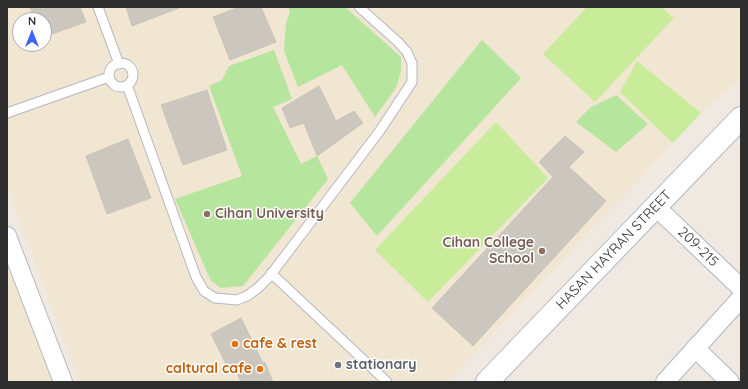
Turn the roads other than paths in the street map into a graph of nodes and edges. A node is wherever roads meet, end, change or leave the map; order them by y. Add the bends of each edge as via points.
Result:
1 (98, 7) edge
2 (359, 7) edge
3 (119, 64) junction
4 (110, 77) junction
5 (127, 85) junction
6 (7, 113) edge
7 (741, 118) edge
8 (655, 206) junction
9 (7, 236) edge
10 (271, 273) junction
11 (741, 288) edge
12 (741, 298) edge
13 (695, 348) junction
14 (63, 382) edge
15 (388, 382) edge
16 (488, 382) edge
17 (665, 382) edge
18 (730, 382) edge

1 - 3 lane
2 - 10 lane via 406,52 412,63 412,82 379,132
3 - 4 lane via 113,67
3 - 5 lane via 127,65 132,71 132,79
4 - 5 lane via 116,86
4 - 6 lane
5 - 10 lane via 193,270 204,291 215,298 237,300 258,288
7 - 8 street, HASAN HAYRAN STREET
8 - 11 street, 209-215
8 - 16 street, HASAN HAYRAN STREET
9 - 14 street
10 - 15 lane
12 - 13 street
13 - 17 street
13 - 18 street

